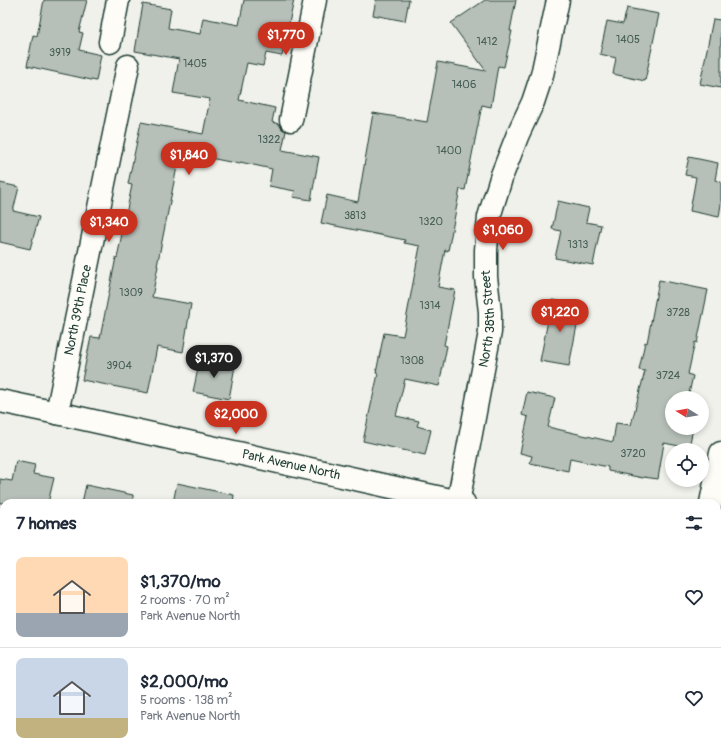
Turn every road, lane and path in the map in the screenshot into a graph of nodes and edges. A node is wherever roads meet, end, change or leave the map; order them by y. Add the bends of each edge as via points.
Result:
1 (118, 0) edge
2 (315, 0) edge
3 (558, 0) edge
4 (110, 42) dead end
5 (128, 66) dead end
6 (291, 120) dead end
7 (0, 401) edge
8 (57, 413) junction
9 (721, 453) edge
10 (442, 499) edge
11 (461, 499) edge
12 (712, 499) edge

1 - 4 street
2 - 6 street
3 - 11 street, North 38th Street via 542,75 502,175 490,217 486,278 490,332
5 - 8 street, North 39th Place
7 - 8 street, Park Avenue North
8 - 10 street, Park Avenue North
9 - 12 street

